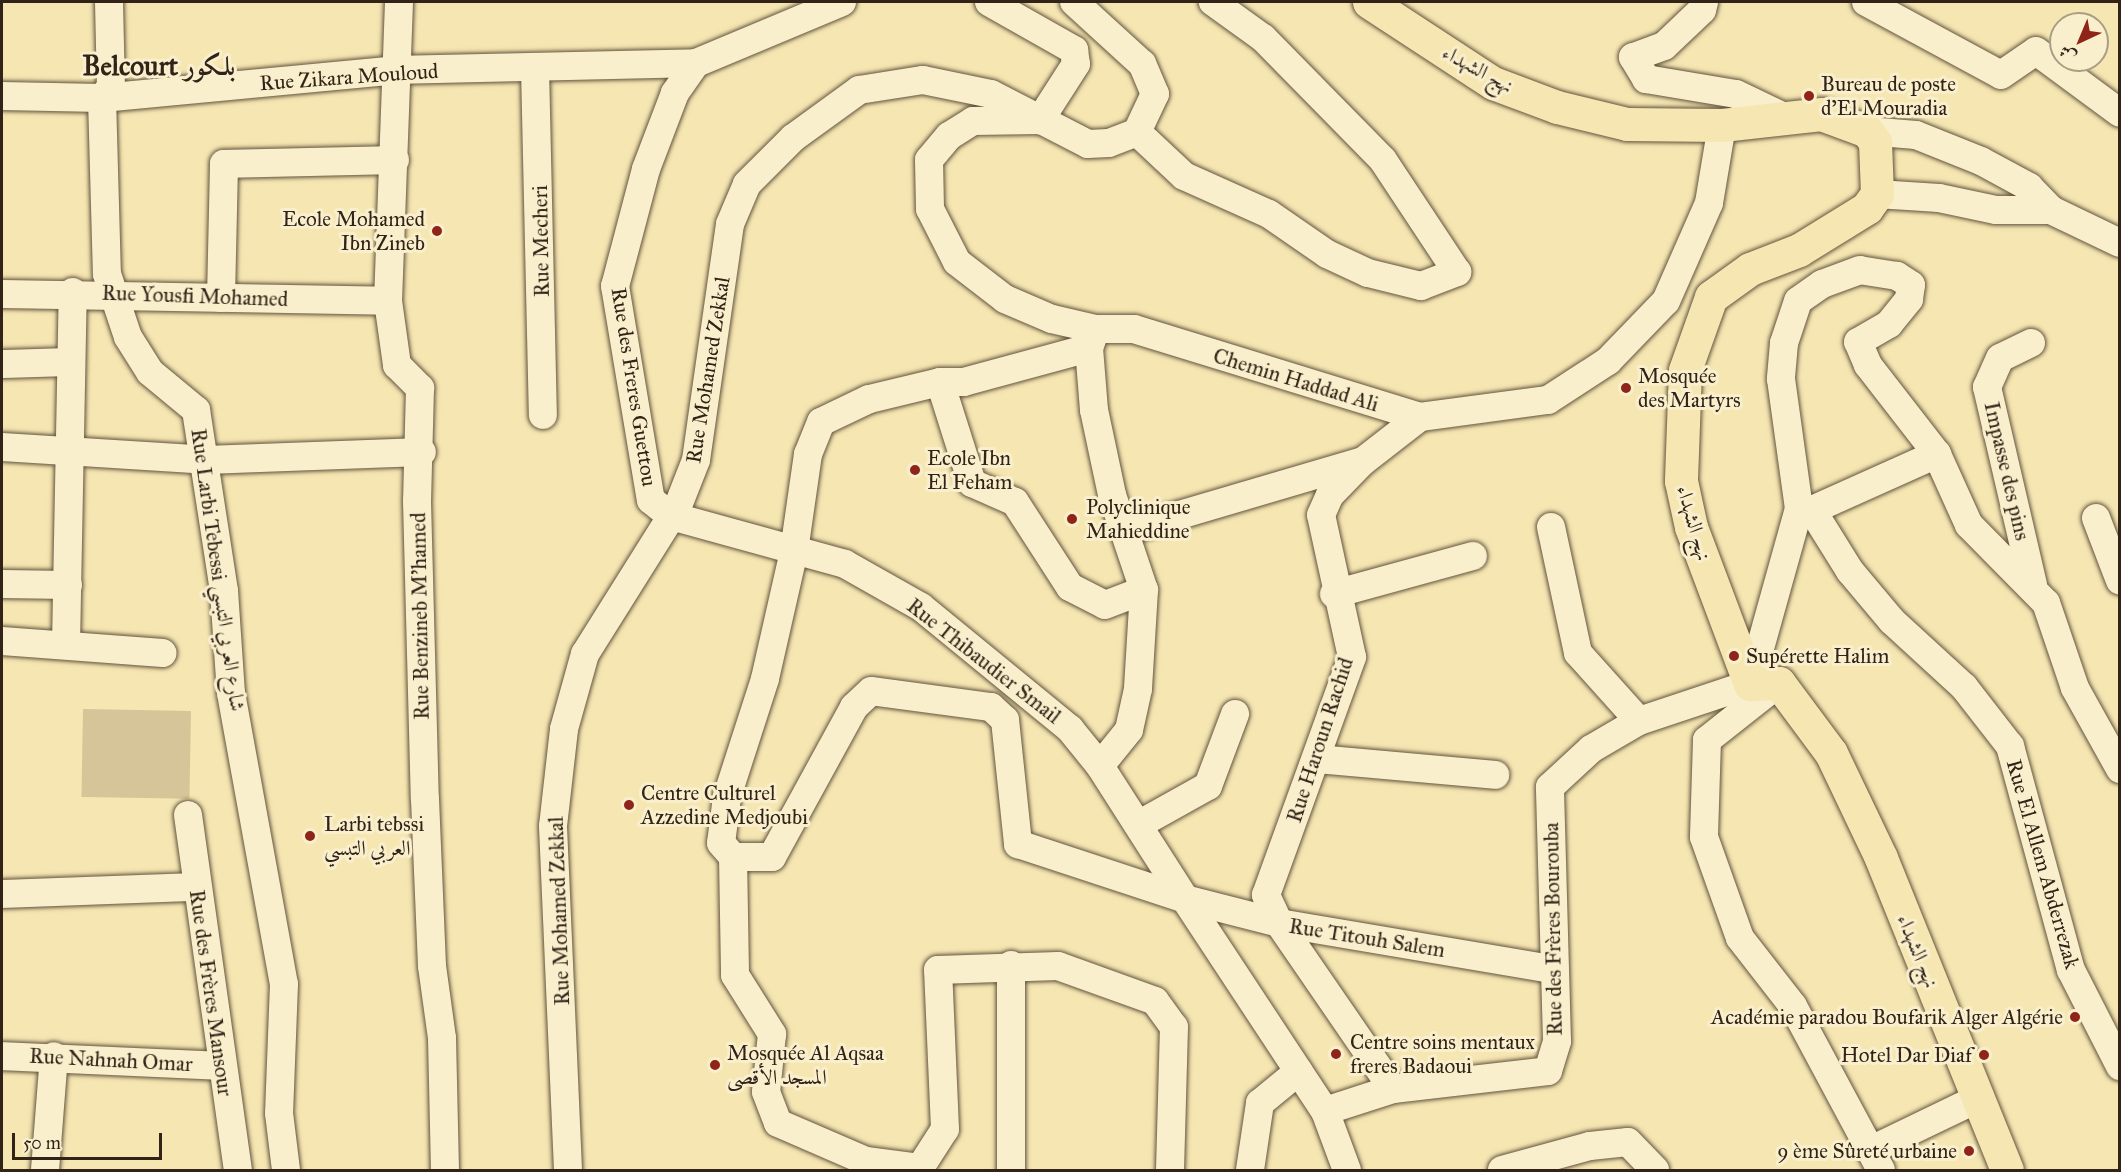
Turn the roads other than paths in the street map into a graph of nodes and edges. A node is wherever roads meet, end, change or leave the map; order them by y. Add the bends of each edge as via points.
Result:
1 (109, 2) edge
2 (399, 2) edge
3 (842, 2) edge
4 (989, 2) edge
5 (1074, 2) edge
6 (1213, 2) edge
7 (1369, 2) edge
8 (1704, 2) edge
9 (1866, 2) edge
10 (696, 63) junction
11 (535, 68) junction
12 (396, 70) junction
13 (2, 96) edge
14 (102, 98) junction
15 (2120, 113) edge
16 (1780, 115) junction
17 (1040, 120) junction
18 (1722, 125) junction
19 (1867, 131) junction
20 (1137, 132) junction
21 (395, 160) junction
22 (1877, 195) junction
23 (2051, 210) junction
24 (2120, 243) edge
25 (73, 292) junction
26 (111, 293) junction
27 (2, 294) edge
28 (221, 298) junction
29 (388, 301) junction
30 (1092, 338) junction
31 (2031, 343) dead end
32 (71, 362) junction
33 (2, 364) edge
34 (940, 382) junction
35 (543, 415) dead end
36 (1420, 417) junction
37 (2, 447) edge
38 (71, 448) junction
39 (422, 452) junction
40 (1937, 454) junction
41 (206, 460) junction
42 (1362, 462) junction
43 (1806, 509) junction
44 (671, 516) junction
45 (2096, 518) dead end
46 (1551, 527) dead end
47 (1125, 531) junction
48 (794, 551) junction
49 (1473, 556) dead end
50 (2120, 581) edge
51 (2, 584) edge
52 (68, 585) junction
53 (2033, 585) junction
54 (1144, 590) junction
55 (1334, 594) junction
56 (2, 641) edge
57 (66, 645) junction
58 (163, 653) dead end
59 (1765, 684) junction
60 (1235, 714) dead end
61 (1639, 722) junction
62 (1317, 759) junction
63 (1100, 766) junction
64 (2120, 769) edge
65 (1495, 775) dead end
66 (188, 815) dead end
67 (1138, 825) junction
68 (733, 857) junction
69 (196, 887) junction
70 (2, 894) edge
71 (1185, 899) junction
72 (1279, 923) junction
73 (1011, 965) junction
74 (1551, 969) junction
75 (2, 1056) edge
76 (54, 1056) junction
77 (221, 1066) junction
78 (2120, 1066) edge
79 (1299, 1071) junction
80 (1393, 1089) junction
81 (1977, 1099) junction
82 (1325, 1111) junction
83 (945, 1129) junction
84 (1877, 1160) edge
85 (45, 1170) edge
86 (238, 1170) edge
87 (286, 1170) edge
88 (445, 1170) edge
89 (568, 1170) edge
90 (945, 1170) edge
91 (1011, 1170) edge
92 (1170, 1170) edge
93 (1250, 1170) edge
94 (1347, 1170) edge
95 (1502, 1170) edge
96 (1655, 1170) edge
97 (2007, 1170) edge

1 - 14 street, Rue Larbi Tebessi شارع العربي التبسي via 111,87
2 - 12 street, Rue Benzineb M'hamed
3 - 10 street
4 - 17 street via 1074,50 1076,64
5 - 20 street via 1142,64 1155,94
6 - 20 street via 1263,38 1383,160 1457,272 1421,286 1368,273 1326,254 1269,214 1184,176
7 - 18 main road, نهج الشهداء via 1494,83 1557,107 1627,124
8 - 16 street via 1702,10 1664,45 1634,57 1646,79 1736,94
9 - 15 street via 2001,75 2036,51
10 - 11 street, Rue Zikara Mouloud
10 - 44 street, Rue des Freres Guettou via 675,93 646,169 615,286 651,500
11 - 12 street, Rue Zikara Mouloud
11 - 35 street, Rue Mecheri
12 - 14 street, Rue Zikara Mouloud
12 - 21 street, Rue Benzineb M'hamed
13 - 14 street, Rue Zikara Mouloud
14 - 26 street, Rue Larbi Tebessi شارع العربي التبسي
16 - 18 main road, نهج الشهداء
16 - 19 main road, نهج الشهداء via 1821,114
17 - 20 street, Rue Mohamed Zekkal via 1088,144 1109,143
17 - 30 street, Chemin Haddad Ali via 973,121 949,136 929,160 930,209 957,262 1005,299
17 - 44 street, Rue Mohamed Zekkal via 992,94 923,80 859,90 793,138 747,184 730,224 696,460
18 - 36 street, Chemin Haddad Ali via 1709,203 1665,301 1608,361 1548,399
19 - 22 main road via 1875,142
19 - 23 street via 1916,135 1981,161 2029,187
21 - 28 street via 224,164
21 - 29 street, Rue Benzineb M'hamed
22 - 23 street via 1996,210
22 - 59 main road, نهج الشهداء via 1853,218 1799,250 1750,269 1711,297 1684,370 1681,481 1691,527
23 - 24 street
25 - 26 street, Rue Yousfi Mohamed
25 - 27 street, Rue Yousfi Mohamed
25 - 32 street
26 - 28 street, Rue Yousfi Mohamed
26 - 41 street, Rue Larbi Tebessi شارع العربي التبسي via 128,337 150,372 196,411
28 - 29 street, Rue Yousfi Mohamed
29 - 39 street, Rue Benzineb M'hamed via 397,365 420,388
30 - 34 street via 964,382
30 - 36 street, Chemin Haddad Ali via 1134,329
30 - 47 street via 1094,410
31 - 53 street, Impasse des pins via 2000,358 1987,387
32 - 33 street
32 - 38 street
34 - 48 street via 869,399 821,422 808,454
34 - 54 street via 972,483 1015,502 1070,587 1106,604
36 - 42 street, Rue Haroun Rachid
37 - 38 street
38 - 41 street
38 - 52 street
39 - 41 street
39 - 88 street, Rue Benzineb M'hamed via 417,501 425,799 432,966 442,1038
40 - 43 street
40 - 43 street, Rue El Allem Abderrezak via 1868,365 1858,342 1889,324 1909,300 1911,285 1897,276 1860,270 1822,284 1798,302 1784,343 1781,379
40 - 53 street, Rue El Allem Abderrezak via 1969,525
41 - 87 street, Rue Larbi Tebessi شارع العربي التبسي via 231,693 284,984 279,1113
42 - 47 street
42 - 55 street, Rue Haroun Rachid via 1330,495 1321,515
43 - 59 street
43 - 78 street, Rue El Allem Abderrezak via 1850,571 1893,621 1964,687 2010,746 2071,970
44 - 48 street, Rue Thibaudier Smail
44 - 89 street, Rue Mohamed Zekkal via 585,654 564,729 553,826
45 - 50 street
46 - 61 street via 1578,653
47 - 54 street
48 - 63 street, Rue Thibaudier Smail via 845,564 921,607 1070,729
48 - 68 street via 765,679 726,797 721,843
49 - 55 street
51 - 52 street
52 - 57 street
53 - 64 street, Rue El Allem Abderrezak via 2046,603 2075,687
54 - 63 street via 1138,689 1129,730
55 - 62 street, Rue Haroun Rachid via 1352,657
56 - 57 street
57 - 58 street
59 - 61 street, Rue des Frères Bourouba
59 - 81 main road, نهج الشهداء via 1841,774
59 - 84 street via 1707,740 1704,837 1740,938 1793,1006
60 - 67 street via 1208,786
61 - 74 street, Rue des Frères Bourouba via 1591,749 1550,787
62 - 65 street
62 - 72 street, Rue Haroun Rachid via 1266,895
63 - 67 street, Rue Thibaudier Smail
66 - 69 street, Rue des Frères Mansour
67 - 71 street, Rue Thibaudier Smail
68 - 71 street, Rue Titouh Salem via 771,856 854,707 871,691 991,707 1005,720 1006,840
68 - 83 street via 735,975 772,1034 766,1092 778,1123 866,1161 920,1168
69 - 70 street
69 - 77 street, Rue des Frères Mansour
71 - 72 street, Rue Titouh Salem
71 - 79 street, Rue Thibaudier Smail
72 - 74 street, Rue Titouh Salem
72 - 80 street, Rue Haroun Rachid
73 - 83 street via 938,970
73 - 91 street
73 - 92 street via 1058,966 1155,1001 1174,1027
74 - 80 street, Rue des Frères Bourouba via 1557,1041 1548,1071
75 - 76 street, Rue Nahnah Omar
76 - 77 street, Rue Nahnah Omar
76 - 85 street
77 - 86 street, Rue des Frères Mansour
79 - 82 street, Rue Thibaudier Smail
79 - 93 street via 1260,1103
80 - 82 street, Rue des Frères Bourouba
81 - 84 street
81 - 97 main road, نهج الشهداء
82 - 94 street, Rue Thibaudier Smail
83 - 90 street
95 - 96 street via 1590,1146 1628,1142

